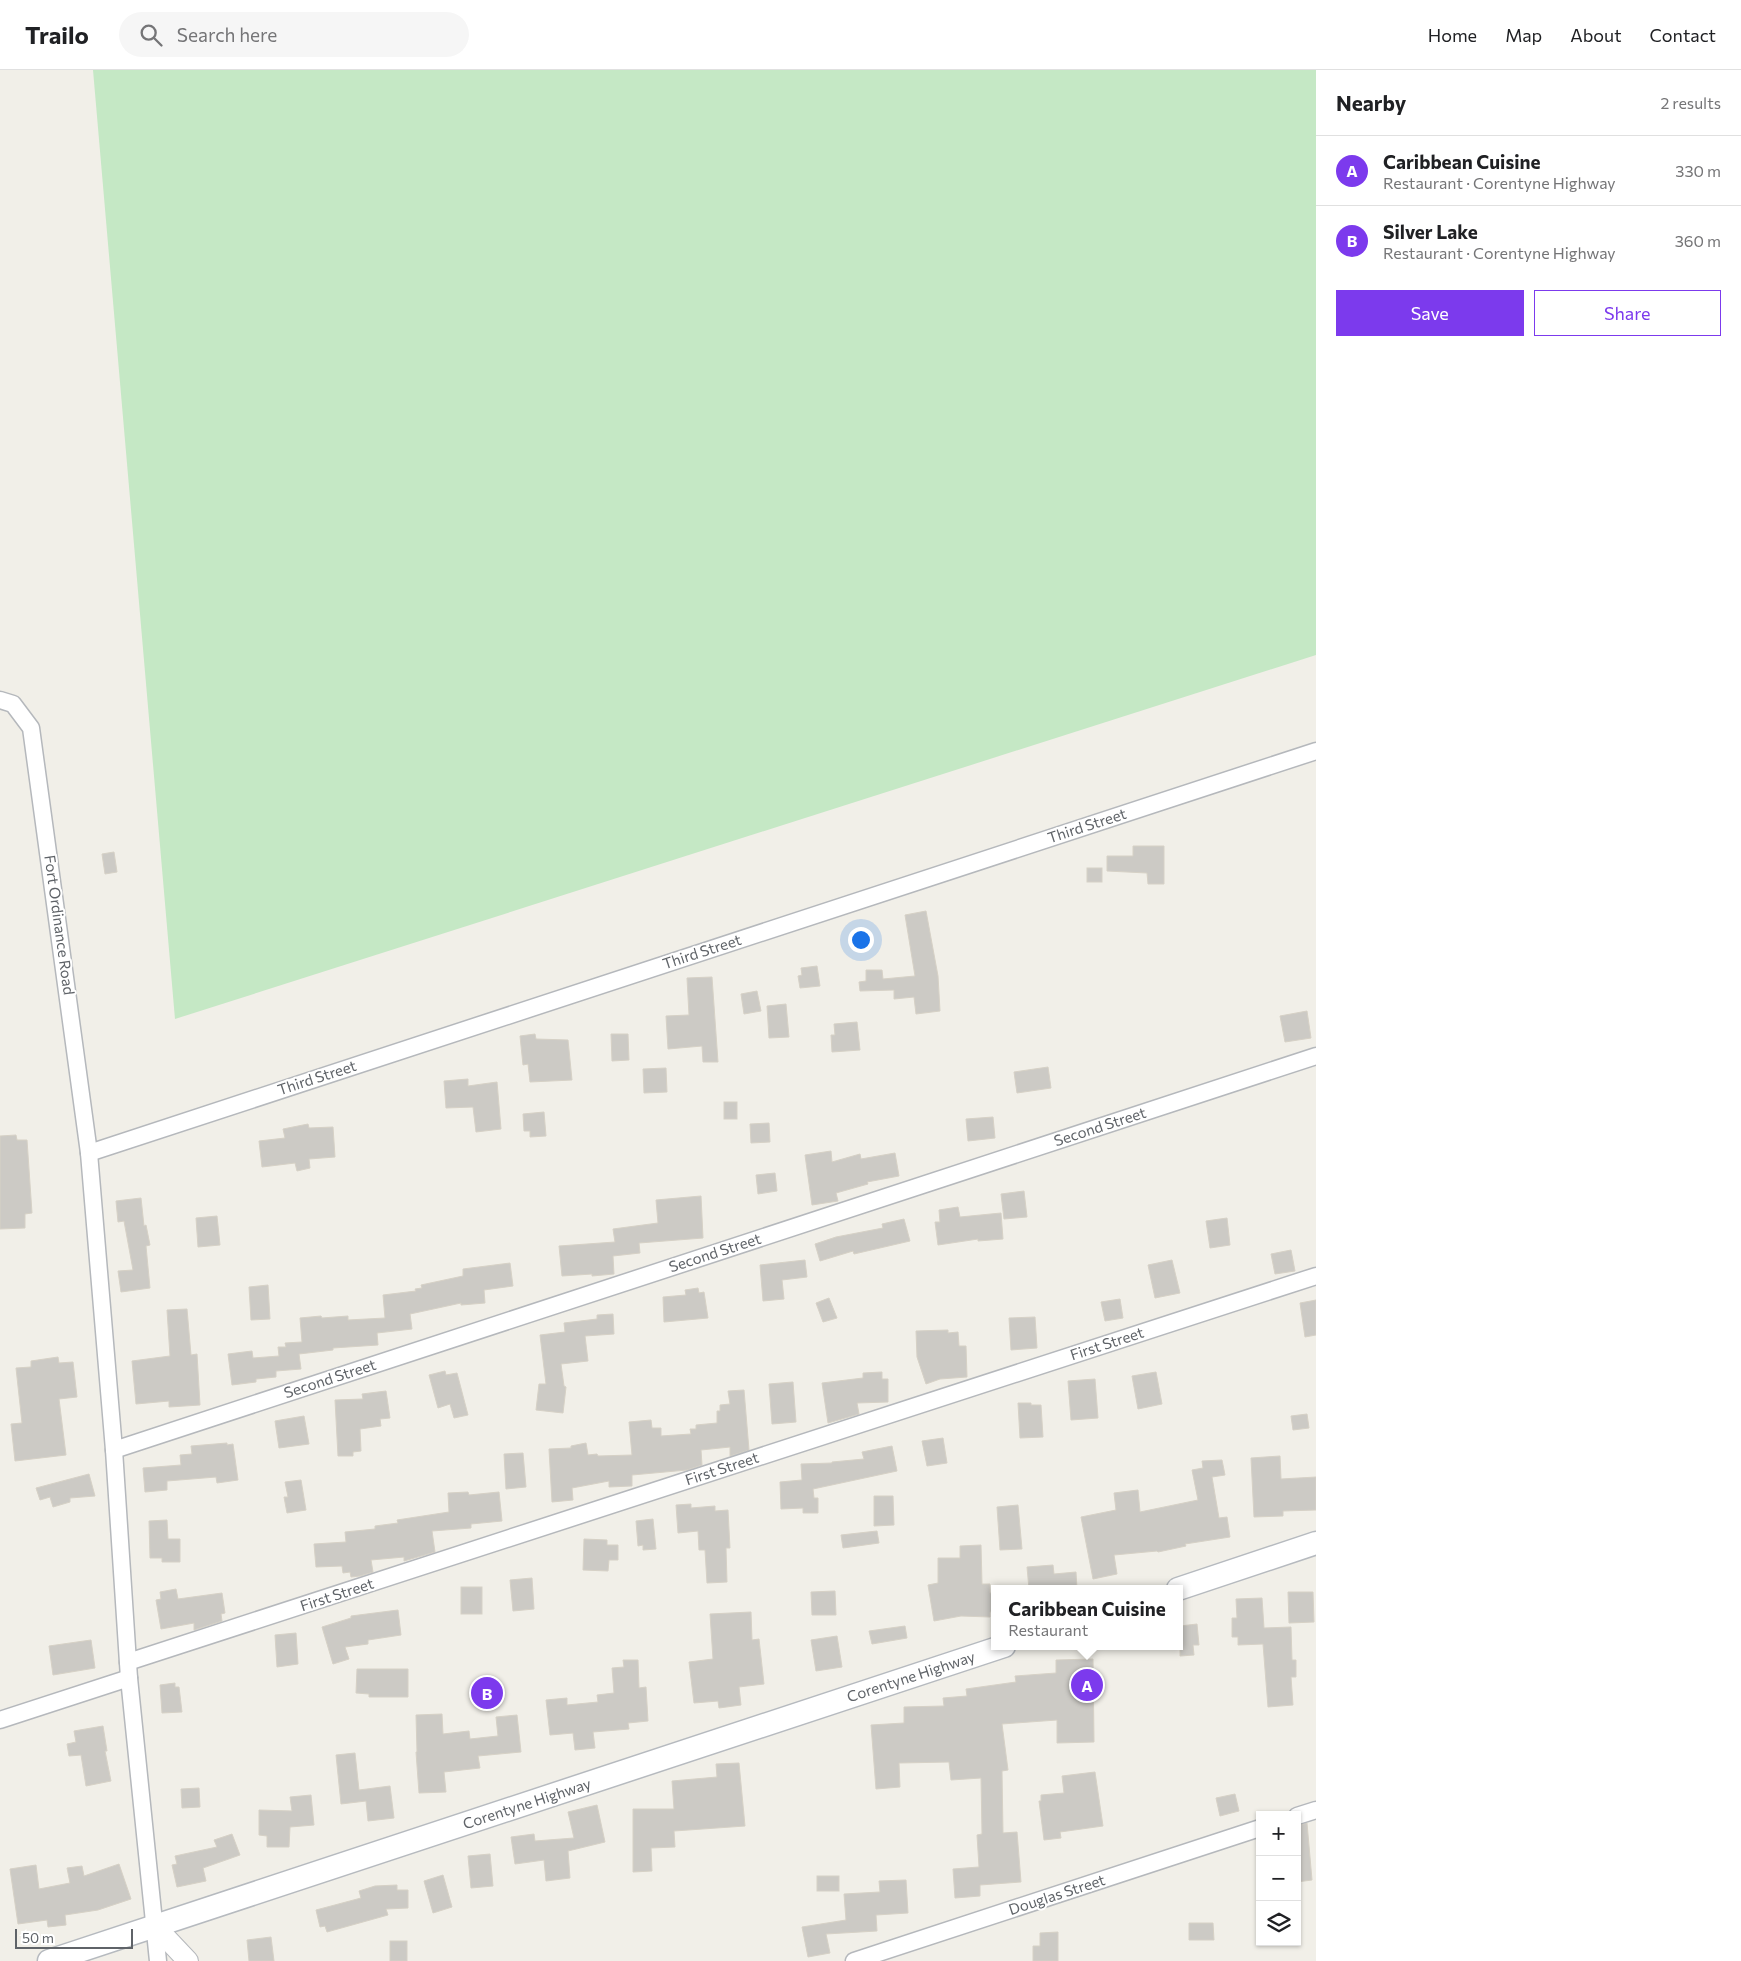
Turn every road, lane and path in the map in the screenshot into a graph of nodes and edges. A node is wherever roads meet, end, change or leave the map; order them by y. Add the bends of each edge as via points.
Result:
1 (7, 702) edge
2 (1316, 751) edge
3 (1316, 1056) edge
4 (88, 1153) junction
5 (1316, 1276) edge
6 (114, 1450) junction
7 (1316, 1543) edge
8 (1183, 1587) edge
9 (992, 1650) edge
10 (129, 1670) junction
11 (0, 1720) edge
12 (1316, 1810) edge
13 (1301, 1815) edge
14 (1256, 1829) edge
15 (155, 1926) junction
16 (49, 1961) edge
17 (158, 1961) edge
18 (188, 1961) edge
19 (854, 1961) edge

1 - 4 street, Fort Ordinance Road via 31,728
2 - 4 street, Third Street
3 - 6 street, Second Street
4 - 6 street, Fort Ordinance Road
5 - 10 street, First Street
6 - 10 street, Fort Ordinance Road
7 - 8 main road
9 - 15 main road, Corentyne Highway
10 - 11 street, First Street
10 - 15 street, Fort Ordinance Road
12 - 13 street
14 - 19 street, Douglas Street
15 - 16 main road, Corentyne Highway
15 - 17 street, Fort Ordinance Road
15 - 18 street

